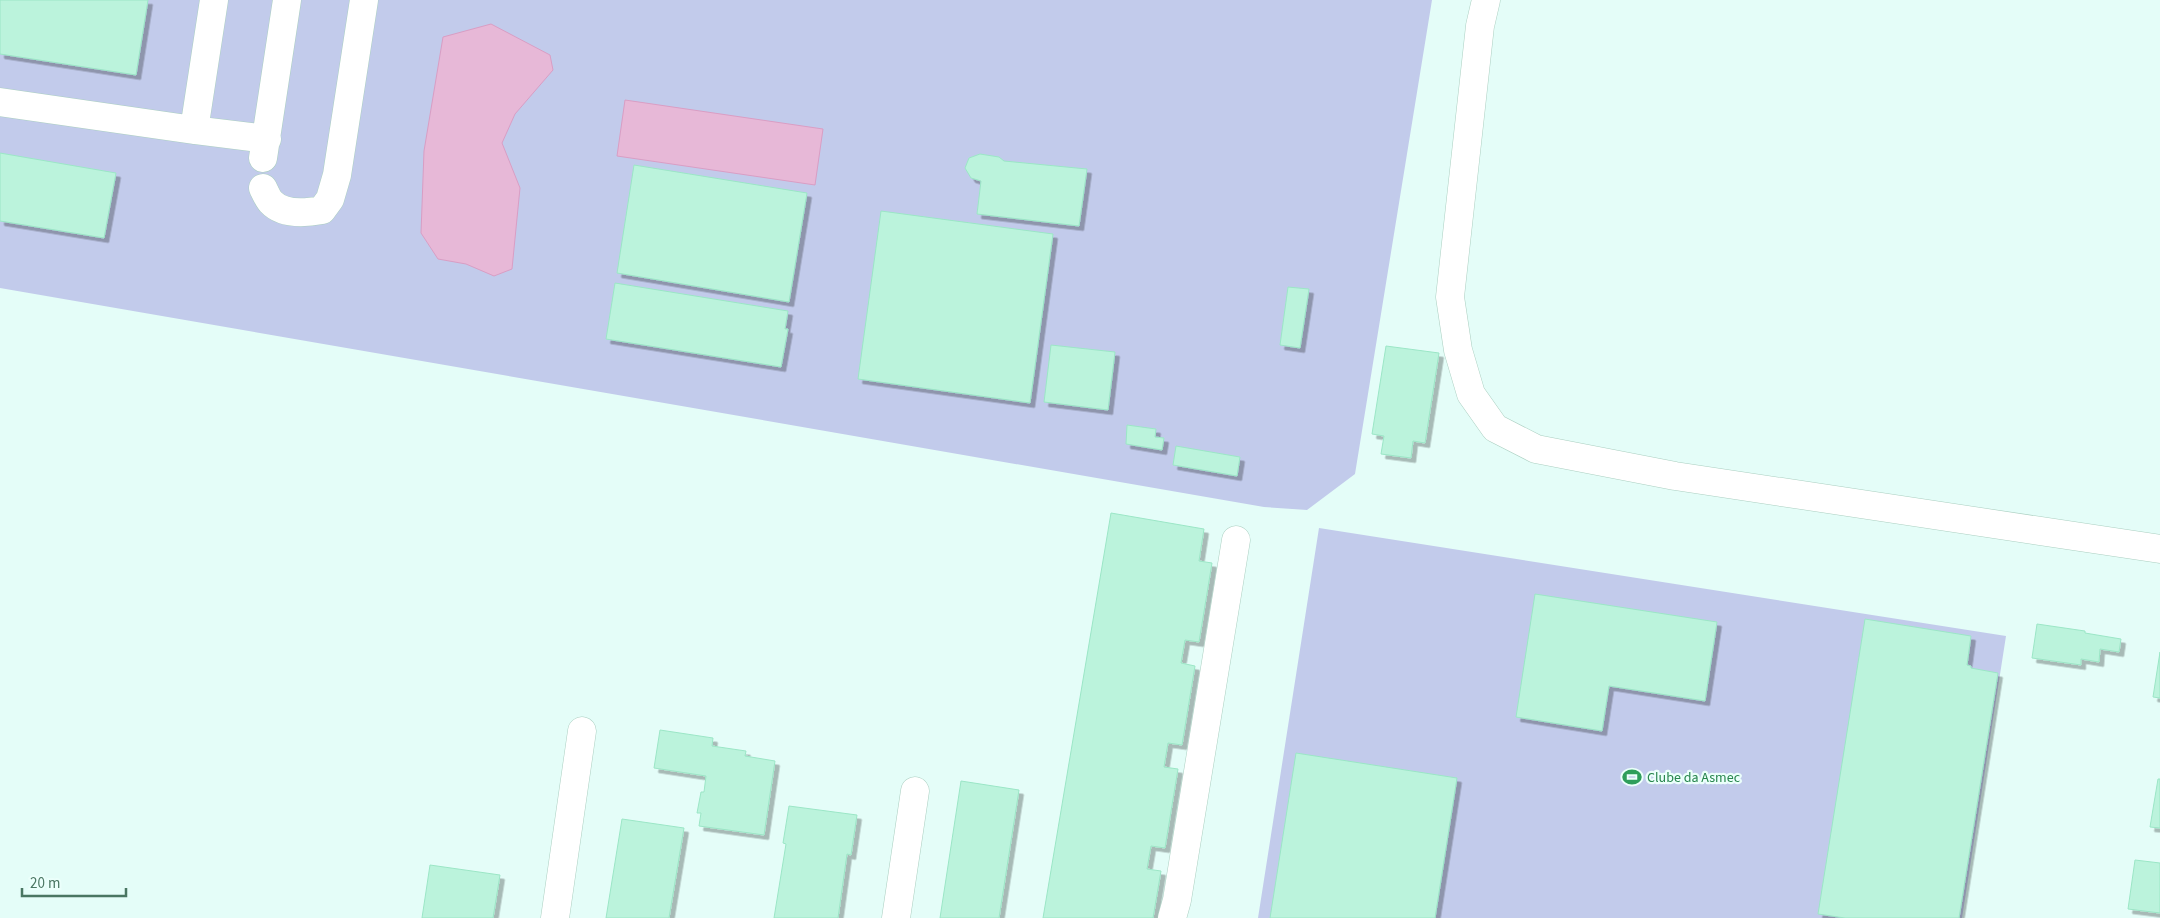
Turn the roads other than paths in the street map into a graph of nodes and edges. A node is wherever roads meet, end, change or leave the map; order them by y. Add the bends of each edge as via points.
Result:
1 (214, 0) edge
2 (288, 0) edge
3 (364, 0) edge
4 (1486, 0) edge
5 (0, 102) edge
6 (194, 130) junction
7 (263, 188) dead end
8 (1236, 540) dead end
9 (2160, 549) edge
10 (582, 731) dead end
11 (915, 791) dead end
12 (554, 918) edge
13 (896, 918) edge
14 (1172, 918) edge

1 - 6 lane
2 - 6 lane via 265,149
3 - 7 lane via 337,174 330,198 322,210 306,213 284,210 271,202
4 - 9 lane via 1480,26 1450,297 1458,350 1471,394 1494,428 1536,449 1675,476
5 - 6 lane
8 - 14 lane
10 - 12 lane
11 - 13 lane

